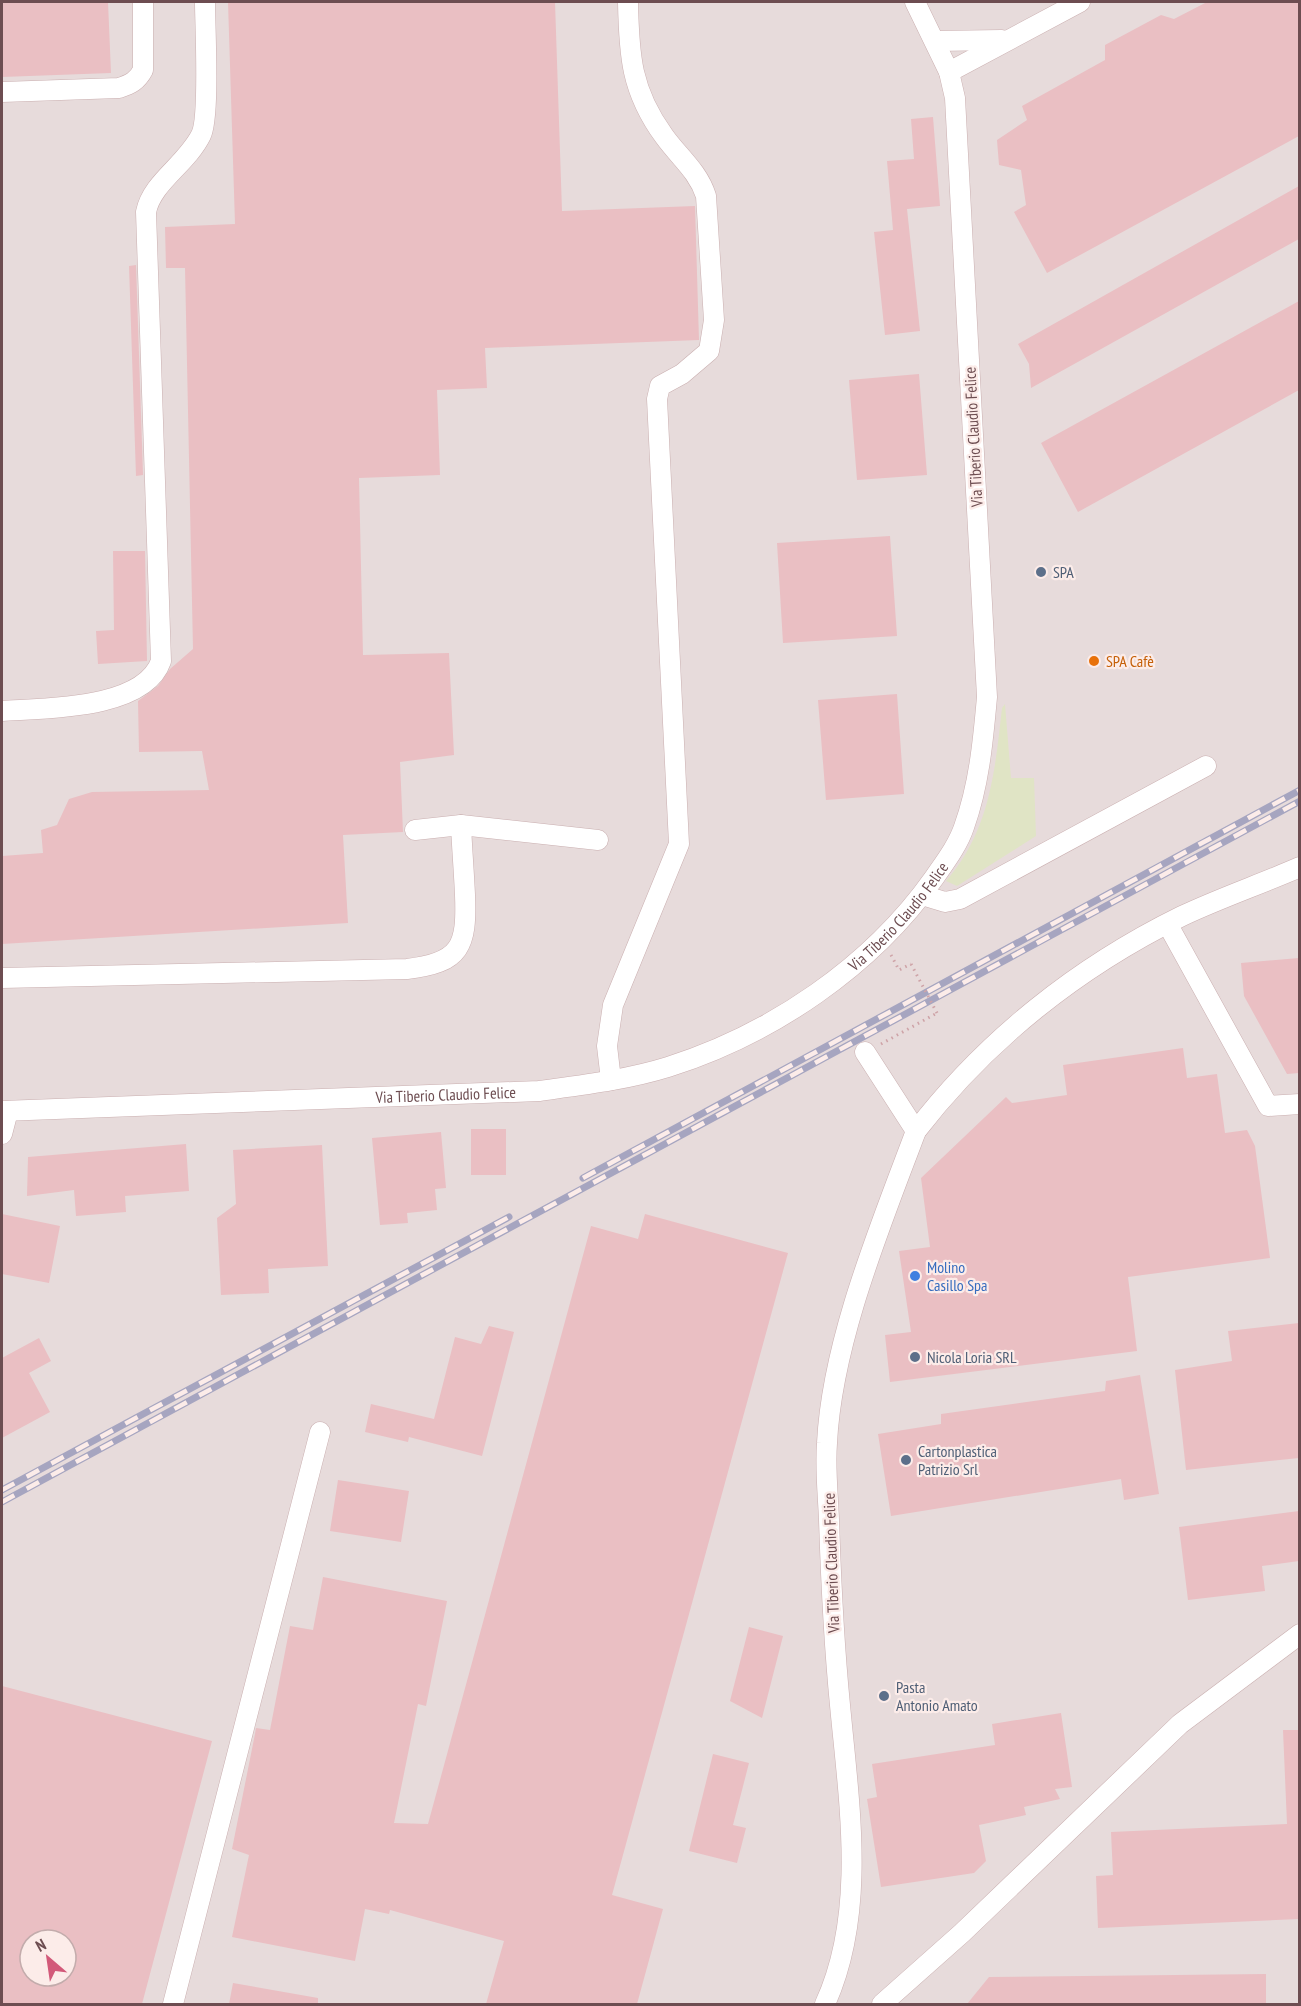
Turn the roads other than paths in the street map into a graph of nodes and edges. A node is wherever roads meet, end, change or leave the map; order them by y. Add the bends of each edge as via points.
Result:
1 (205, 2) edge
2 (628, 2) edge
3 (915, 2) edge
4 (1080, 2) edge
5 (143, 3) edge
6 (1011, 39) junction
7 (935, 40) junction
8 (949, 72) junction
9 (2, 92) edge
10 (2, 711) edge
11 (1206, 766) dead end
12 (461, 825) junction
13 (415, 830) dead end
14 (598, 840) dead end
15 (1299, 867) edge
16 (922, 895) junction
17 (1168, 924) junction
18 (2, 978) edge
19 (865, 1052) road end
20 (611, 1080) junction
21 (1299, 1104) edge
22 (5, 1111) edge
23 (916, 1131) junction
24 (2, 1134) edge
25 (320, 1432) dead end
26 (1299, 1634) edge
27 (173, 2004) edge
28 (825, 2004) edge
29 (882, 2004) edge

1 - 10 street via 203,131 188,158 153,191 146,212 161,661 148,679 115,697 85,704
2 - 20 street via 633,76 641,99 665,137 702,181 714,320 709,351 682,374 660,386 657,399 680,844 614,1005 606,1046
3 - 7 street, Via Tiberio Claudio Felice
4 - 6 street
5 - 9 street via 143,70 130,85
6 - 7 street
6 - 8 street
7 - 8 street, Via Tiberio Claudio Felice
8 - 16 street, Via Tiberio Claudio Felice via 955,98 987,698 981,759 963,829
11 - 16 street via 960,899 945,902
12 - 13 street
12 - 14 street
12 - 18 street via 466,928 462,944 438,963 407,969
15 - 17 street, Via Tiberio Claudio Felice
16 - 20 street, Via Tiberio Claudio Felice via 863,959 774,1019 715,1049 667,1067
17 - 21 street via 1268,1106
17 - 23 street, Via Tiberio Claudio Felice via 1096,965 1026,1014 959,1078
19 - 23 street
20 - 22 street, Via Tiberio Claudio Felice via 539,1091
22 - 24 street
23 - 28 street, Via Tiberio Claudio Felice via 855,1306 829,1415 826,1446 832,1622 850,1815 850,1885 846,1942
25 - 27 street
26 - 29 street via 1180,1724 962,1933

